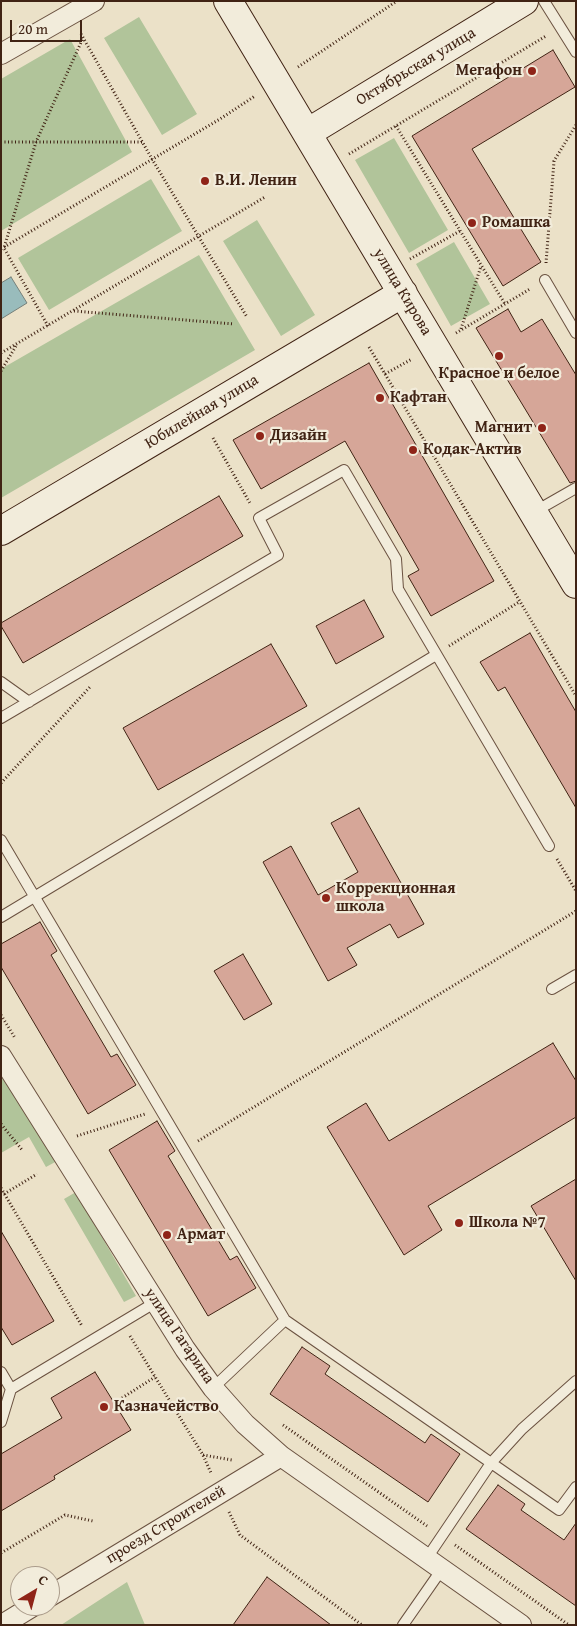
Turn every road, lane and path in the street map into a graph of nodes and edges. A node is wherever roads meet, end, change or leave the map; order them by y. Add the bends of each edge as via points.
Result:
1 (94, 1) edge
2 (228, 1) edge
3 (397, 1) edge
4 (524, 1) edge
5 (544, 1) edge
6 (70, 15) junction
7 (560, 28) junction
8 (83, 38) junction
9 (576, 52) edge
10 (1, 54) edge
11 (277, 82) junction
12 (576, 125) edge
13 (396, 126) junction
14 (307, 133) junction
15 (1, 142) edge
16 (36, 142) junction
17 (142, 142) junction
18 (344, 157) dead end
19 (152, 159) junction
20 (265, 197) dead end
21 (460, 231) junction
22 (199, 237) junction
23 (2, 248) edge
24 (405, 262) dead end
25 (481, 266) junction
26 (545, 280) junction
27 (403, 292) junction
28 (504, 304) junction
29 (74, 310) junction
30 (247, 317) dead end
31 (234, 324) dead end
32 (48, 326) junction
33 (460, 330) junction
34 (576, 332) edge
35 (16, 344) junction
36 (434, 346) junction
37 (369, 347) dead end
38 (1, 353) edge
39 (1, 371) edge
40 (386, 374) junction
41 (213, 438) dead end
42 (576, 488) edge
43 (533, 512) junction
44 (259, 518) junction
45 (1, 531) edge
46 (576, 584) edge
47 (519, 602) junction
48 (436, 655) junction
49 (1, 682) edge
50 (95, 682) dead end
51 (576, 696) edge
52 (29, 702) junction
53 (1, 718) edge
54 (1, 783) edge
55 (1, 840) edge
56 (549, 846) joint
57 (576, 891) edge
58 (34, 897) junction
59 (576, 911) edge
60 (1, 917) edge
61 (576, 975) edge
62 (552, 989) dead end
63 (1, 1056) edge
64 (160, 1109) junction
65 (1, 1124) edge
66 (74, 1137) dead end
67 (185, 1149) junction
68 (23, 1151) dead end
69 (36, 1174) dead end
70 (1, 1188) edge
71 (4, 1194) junction
72 (156, 1302) junction
73 (285, 1320) junction
74 (91, 1341) junction
75 (1, 1372) edge
76 (155, 1378) dead end
77 (576, 1381) edge
78 (214, 1388) junction
79 (11, 1389) junction
80 (122, 1398) dead end
81 (1, 1422) edge
82 (281, 1456) junction
83 (491, 1463) junction
84 (576, 1487) edge
85 (93, 1521) dead end
86 (1, 1553) edge
87 (434, 1564) junction
88 (60, 1590) edge
89 (17, 1616) edge
90 (2, 1625) edge
91 (403, 1625) edge
92 (521, 1625) edge

1 - 6 street
2 - 11 street, улица Кирова
3 - 11 path
4 - 14 street, Октябрьская улица
5 - 7 lane
6 - 8 path
6 - 10 street
7 - 9 lane
7 - 13 path
8 - 16 path
8 - 17 path
11 - 14 street, улица Кирова
11 - 19 path
12 - 26 path via 554,161
13 - 18 path
13 - 21 path
14 - 27 street, улица Кирова
15 - 16 path
16 - 17 path
16 - 23 path
17 - 19 path
19 - 22 path
19 - 23 path
20 - 22 path
21 - 24 path
21 - 25 path
22 - 29 path
22 - 30 path
23 - 32 path
25 - 28 path
25 - 33 path
26 - 28 path
26 - 34 lane
27 - 36 street, улица Кирова
27 - 45 street, Юбилейная улица
28 - 33 path
29 - 31 path
29 - 32 path
32 - 35 path
33 - 36 path
35 - 38 path
35 - 39 path
36 - 40 path
36 - 43 street, улица Кирова
37 - 40 path
40 - 47 path
41 - 44 path
42 - 43 lane
43 - 46 street, улица Кирова
44 - 48 lane via 344,470 396,559 398,589
44 - 52 lane via 278,555
47 - 48 path
47 - 51 path
48 - 56 lane
48 - 58 lane
49 - 52 lane
50 - 54 path
52 - 53 lane
55 - 58 lane
56 - 57 path
58 - 60 lane
58 - 64 lane
59 - 67 path
61 - 62 lane
63 - 72 street, улица Гагарина
64 - 66 path
64 - 67 lane
65 - 68 path
67 - 73 lane
69 - 71 path
70 - 71 path
71 - 74 path
72 - 74 lane
72 - 78 street, улица Гагарина
73 - 78 lane
73 - 83 lane
74 - 79 lane
75 - 79 lane
76 - 80 path
77 - 83 lane via 522,1429
78 - 82 street, улица Гагарина via 245,1424
79 - 81 lane
82 - 87 street, улица Гагарина
82 - 88 street, проезд Строителей
83 - 84 lane via 560,1510
83 - 87 lane
85 - 86 path via 65,1515
87 - 91 lane
87 - 92 street, улица Гагарина
89 - 90 street

